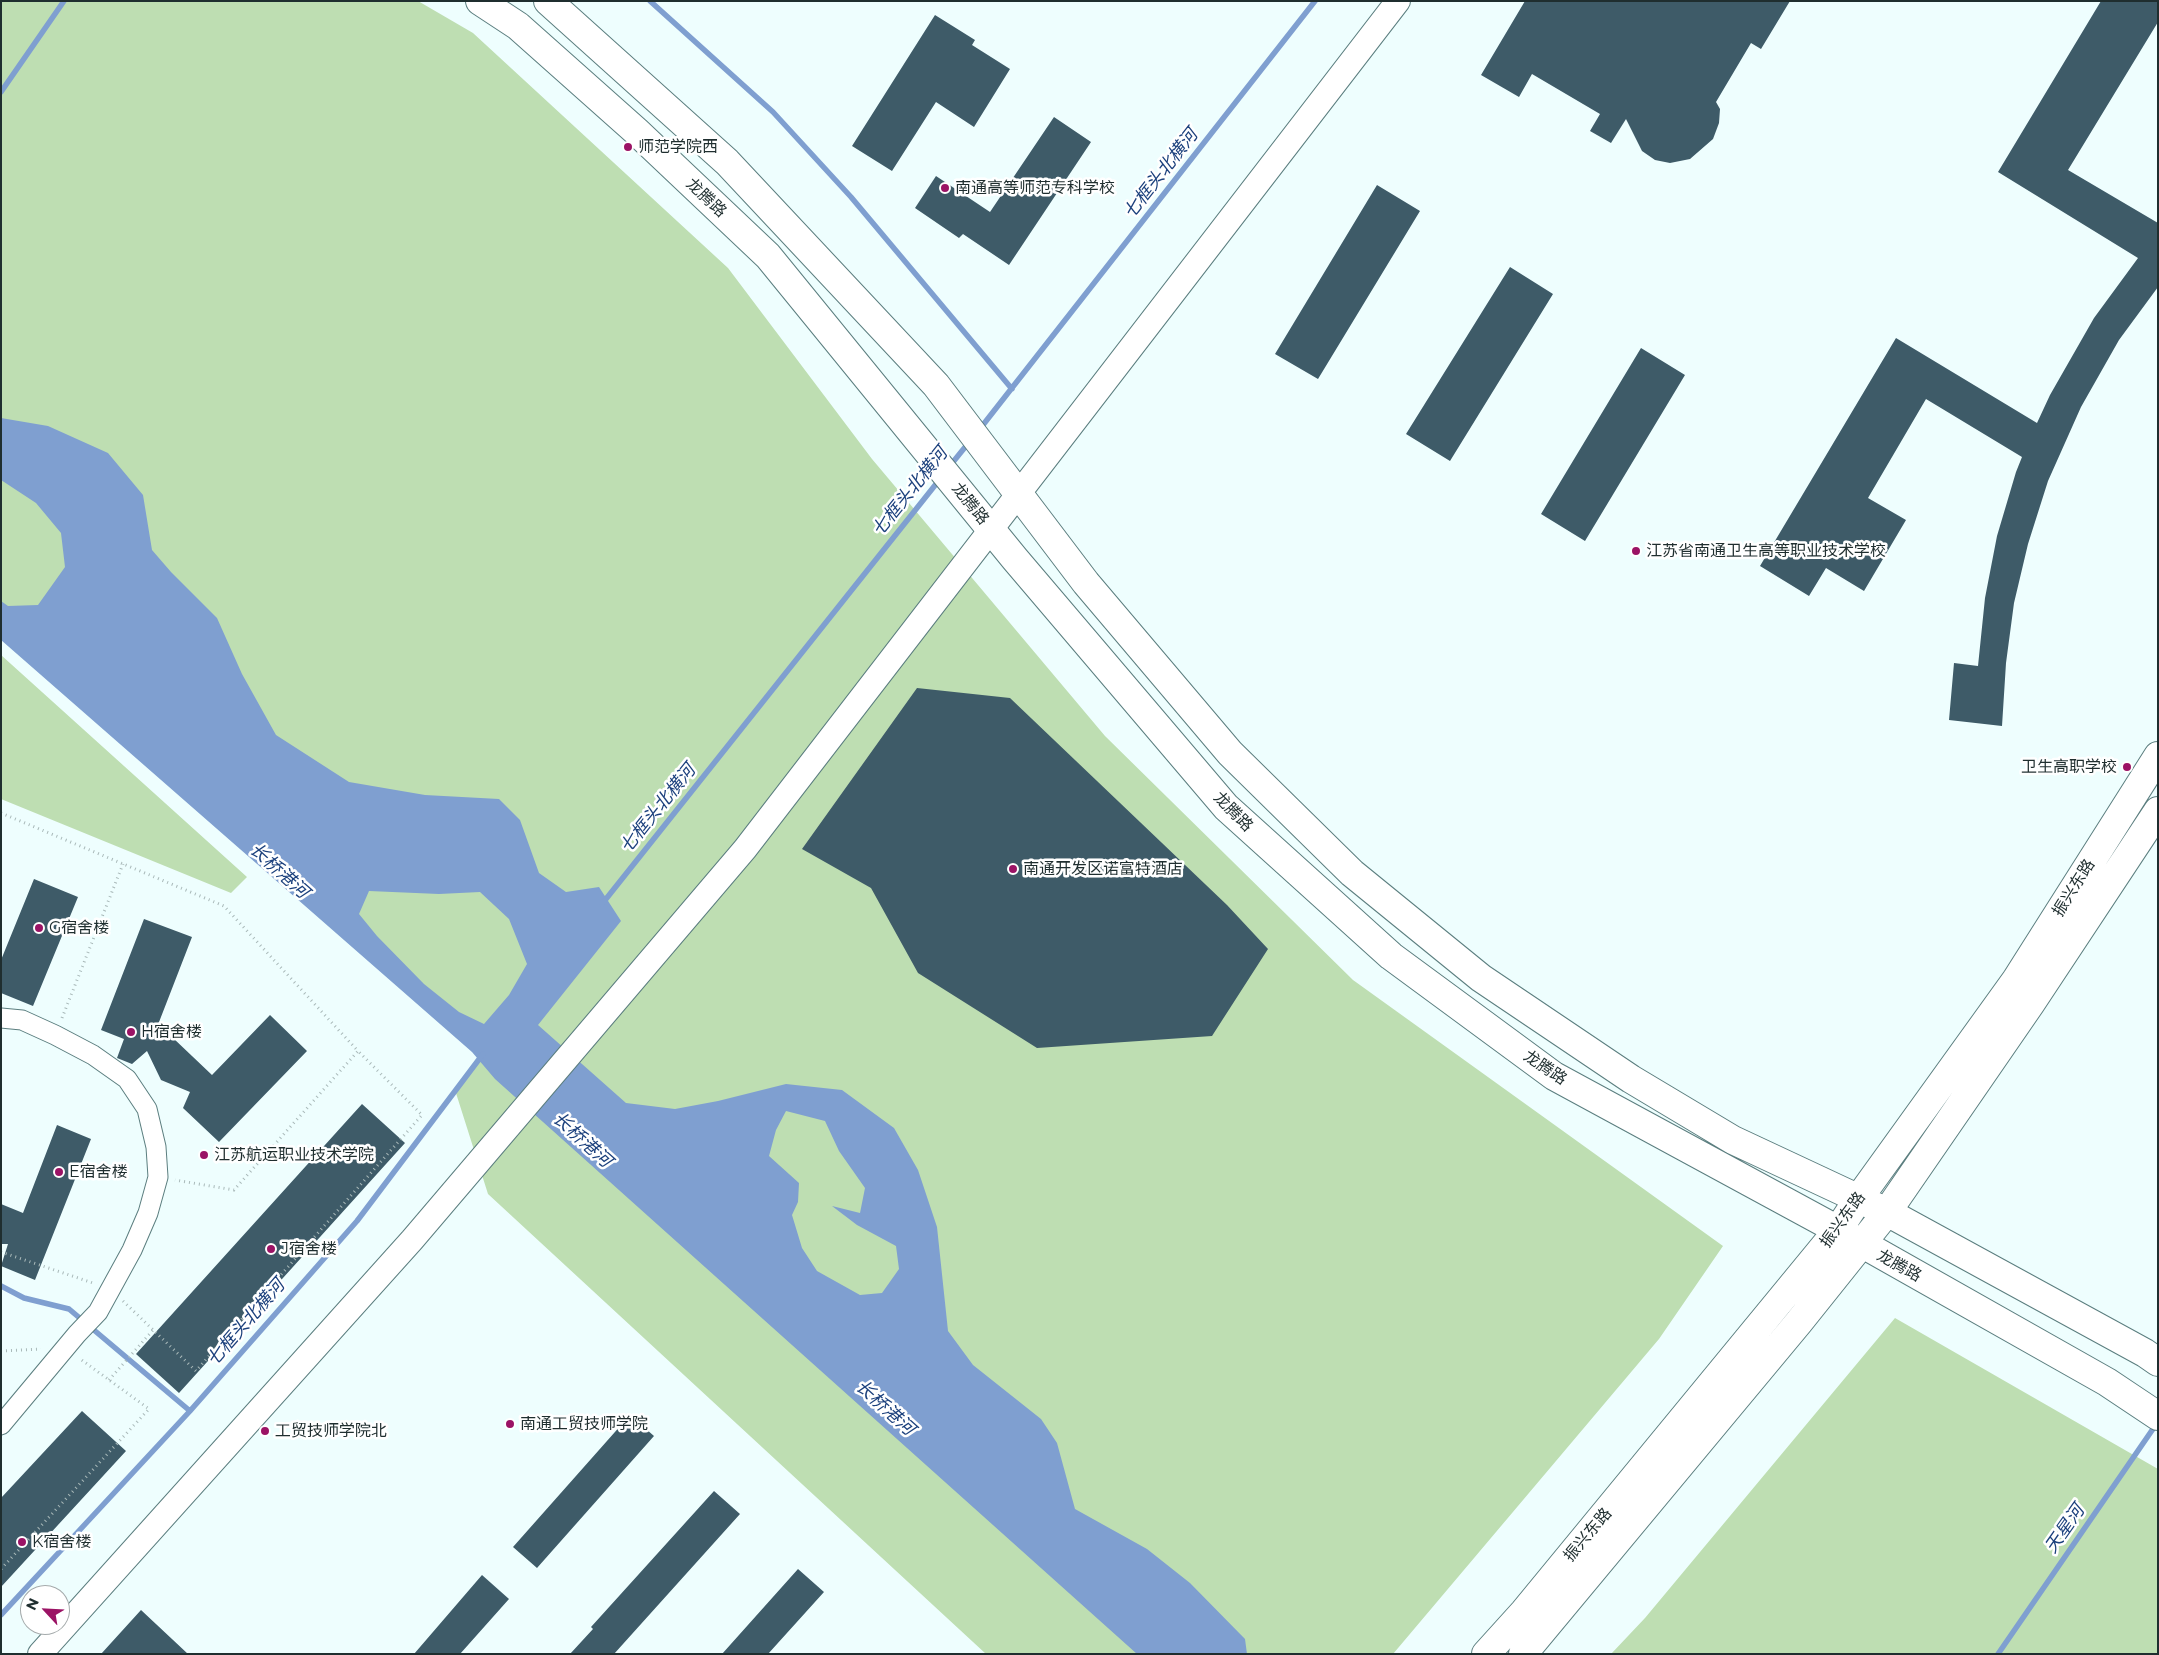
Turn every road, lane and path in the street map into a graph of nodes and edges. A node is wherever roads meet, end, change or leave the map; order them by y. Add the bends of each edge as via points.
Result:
1 (480, 1) edge
2 (548, 1) edge
3 (1398, 1) edge
4 (1017, 492) junction
5 (989, 528) junction
6 (2158, 756) edge
7 (2158, 811) edge
8 (1, 813) edge
9 (123, 864) junction
10 (1, 1018) edge
11 (55, 1035) junction
12 (358, 1051) junction
13 (158, 1177) junction
14 (1858, 1198) junction
15 (1887, 1212) junction
16 (1838, 1230) junction
17 (1861, 1244) junction
18 (1, 1252) edge
19 (111, 1290) junction
20 (153, 1330) junction
21 (65, 1348) junction
22 (1, 1351) edge
23 (2158, 1362) edge
24 (108, 1380) junction
25 (2158, 1416) edge
26 (1, 1425) edge
27 (1, 1568) edge
28 (40, 1654) edge
29 (1486, 1654) edge
30 (1523, 1654) edge

1 - 5 main road, 龙腾路 via 525,33 636,131 768,256
2 - 4 main road via 727,162 936,385
3 - 4 street
4 - 5 street
4 - 14 main road via 1086,583 1230,753 1352,873 1481,978 1631,1079 1733,1140
5 - 16 main road, 龙腾路 via 1226,807 1391,956 1554,1076
5 - 28 street via 745,849 412,1240
6 - 14 main road, 振兴东路 via 2016,980
7 - 15 main road, 振兴东路
8 - 9 path
9 - 11 path
9 - 12 path via 224,906
10 - 11 street via 22,1020
11 - 13 street via 93,1055 127,1079 147,1110 156,1147
12 - 13 path via 234,1190
12 - 20 path via 422,1115 196,1371
13 - 19 street via 148,1213
14 - 15 main road
14 - 16 main road, 振兴东路
15 - 17 main road, 振兴东路
15 - 23 main road
16 - 17 main road, 龙腾路
16 - 29 main road, 振兴东路
17 - 25 main road, 龙腾路 via 2107,1382
17 - 30 main road, 振兴东路
18 - 19 path
19 - 20 path
19 - 21 street via 98,1312
20 - 24 path
21 - 22 path
21 - 24 path
21 - 26 street
24 - 27 path via 149,1409

